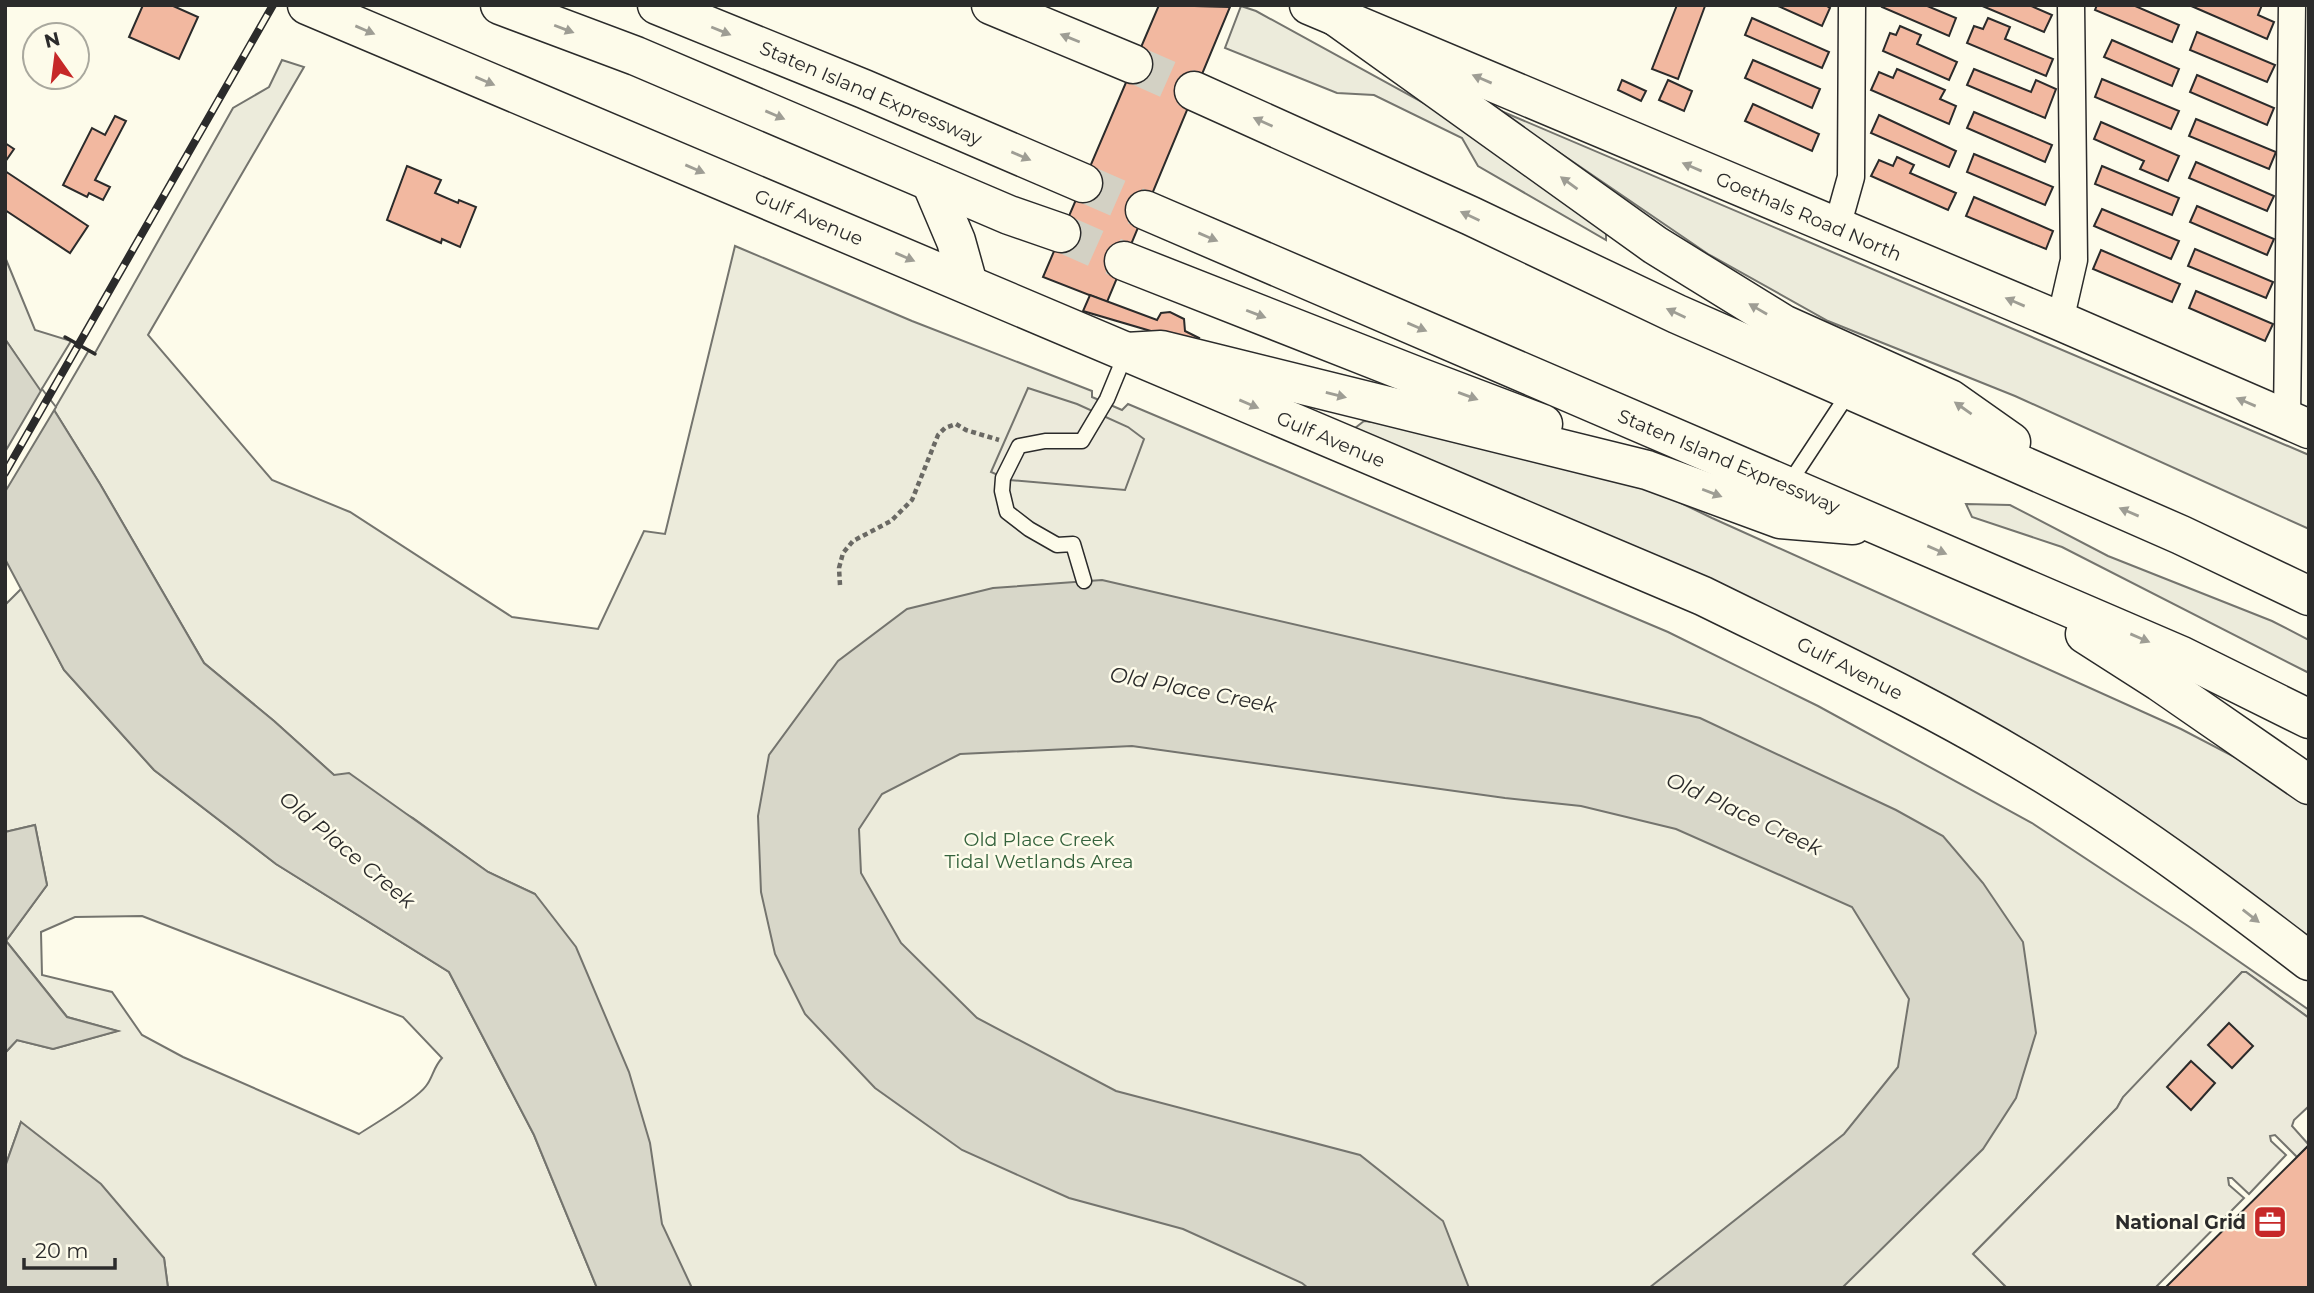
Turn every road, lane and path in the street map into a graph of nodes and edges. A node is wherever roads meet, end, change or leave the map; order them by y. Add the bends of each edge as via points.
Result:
1 (307, 5) edge
2 (500, 5) edge
3 (657, 5) edge
4 (991, 5) edge
5 (1852, 5) edge
6 (2071, 5) edge
7 (2292, 5) edge
8 (1321, 10) edge
9 (1029, 13) edge
10 (1133, 64) tunnel mouth
11 (1194, 91) tunnel mouth
12 (931, 182) junction
13 (1083, 183) tunnel mouth
14 (1145, 210) tunnel mouth
15 (1837, 227) junction
16 (1061, 233) tunnel mouth
17 (1124, 261) tunnel mouth
18 (968, 284) junction
19 (2060, 321) junction
20 (1126, 352) junction
21 (1851, 390) junction
22 (2298, 424) edge
23 (1002, 440) dead end
24 (1647, 470) junction
25 (1787, 486) junction
26 (2078, 490) junction
27 (1887, 528) junction
28 (2181, 535) junction
29 (2309, 567) edge
30 (1988, 571) junction
31 (1084, 581) dead end
32 (840, 585) dead end
33 (2309, 596) edge
34 (2160, 682) junction
35 (2309, 719) edge
36 (2309, 759) edge
37 (2309, 785) edge
38 (2309, 961) edge

1 -> 18 main road, Gulf Avenue
2 -> 12 main road via 636,56
3 -> 13 main road, Staten Island Expressway
4 - 9 main road
5 - 15 street via 1851,177
6 - 19 street via 2074,260
7 - 22 street
15 -> 8 main road, Goethals Road North
26 -> 8 main road via 1950,399 1783,324 1698,273
10 -> 9 main road
21 -> 11 main road
12 - 16 main road
12 - 18 main road via 960,250
14 -> 25 main road, Staten Island Expressway
19 -> 15 main road, Goethals Road North
17 -> 24 main road via 1589,441
18 - 20 main road, Gulf Avenue
22 -> 19 main road, Goethals Road North
20 -> 24 main road via 1161,351
20 - 31 lane via 1107,400 1082,441 1019,446 1003,478 1007,512 1057,544 1073,544
20 -> 38 main road, Gulf Avenue via 1703,596 1861,673 2056,781 2196,876
21 - 25 lane
21 - 26 main road
23 - 32 path via 956,424 945,428 912,500 891,521 853,541 843,554
24 -> 27 main road via 1780,519
25 - 27 main road, Staten Island Expressway
28 -> 26 main road
27 -> 30 main road, Staten Island Expressway
28 - 29 main road
28 - 33 main road
30 - 34 main road
30 -> 35 main road, Staten Island Expressway via 2182,656
34 - 36 main road
34 - 37 main road

